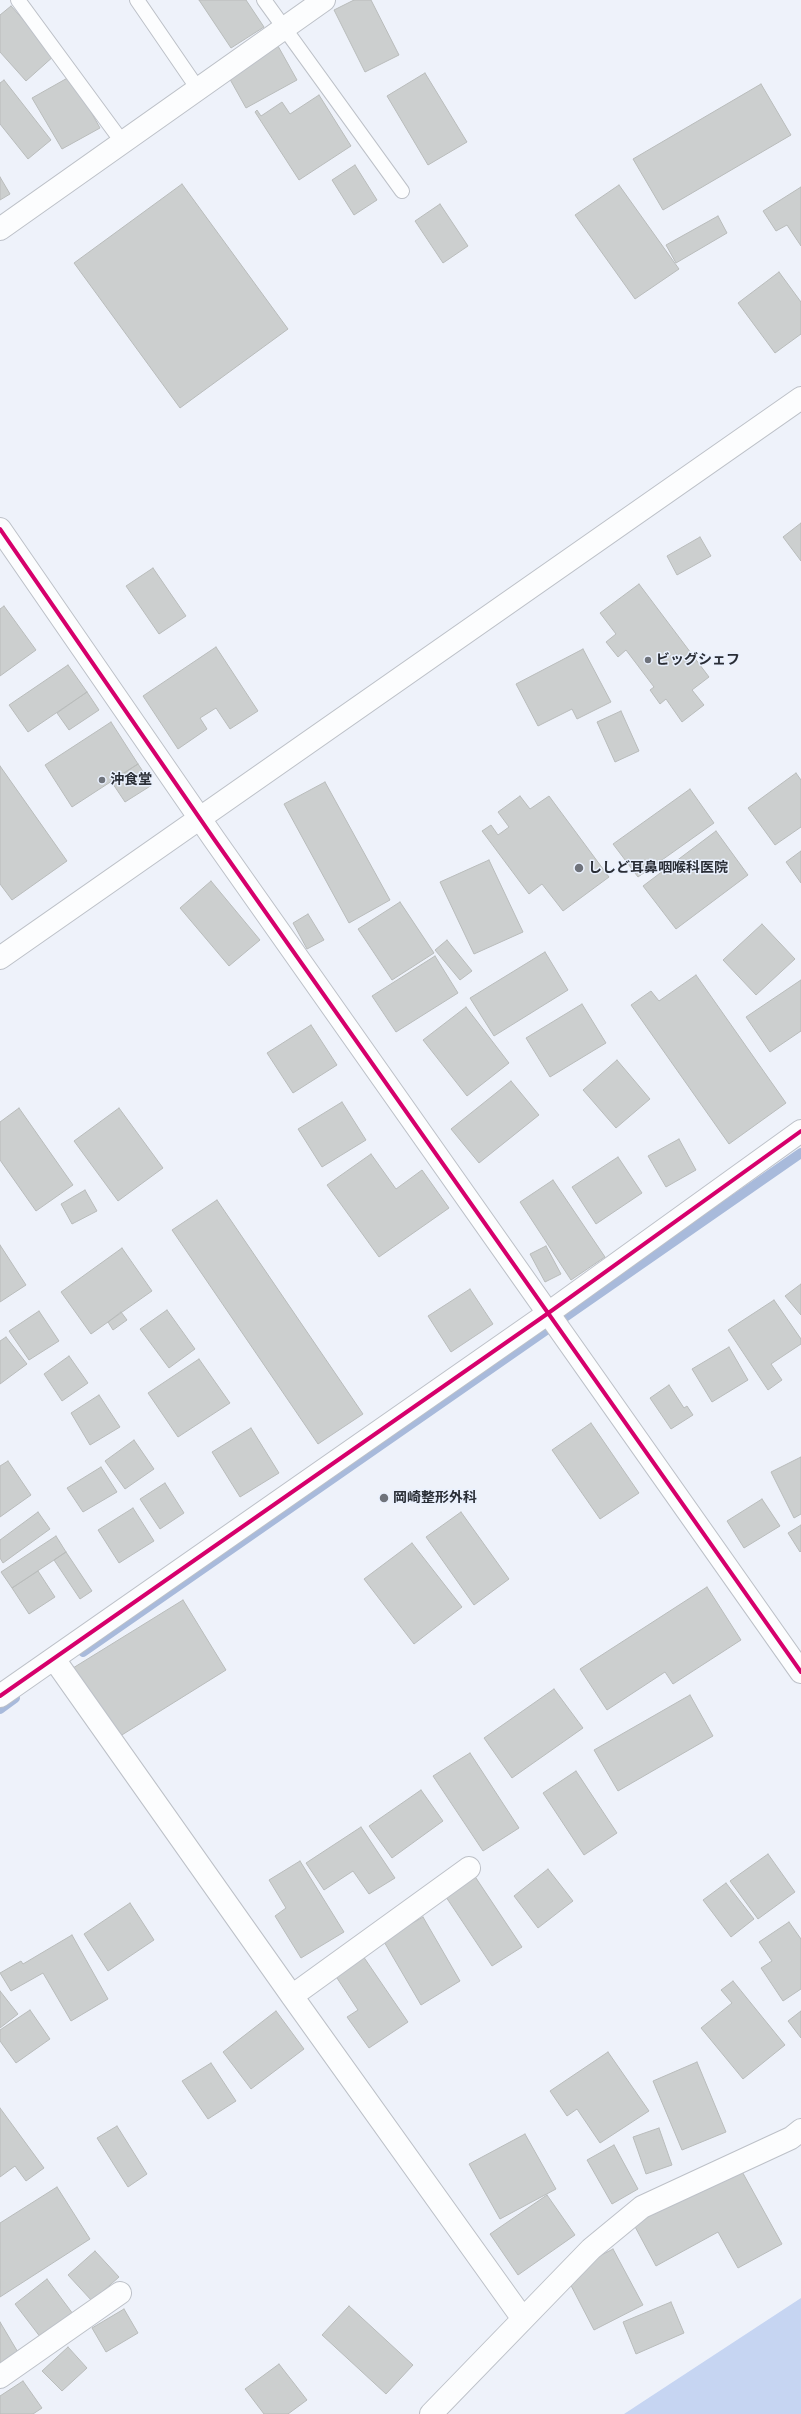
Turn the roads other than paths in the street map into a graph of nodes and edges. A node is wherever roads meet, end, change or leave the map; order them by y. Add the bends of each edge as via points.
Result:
1 (18, 0) edge
2 (137, 0) edge
3 (264, 0) edge
4 (324, 0) edge
5 (284, 28) junction
6 (198, 89) junction
7 (123, 143) junction
8 (402, 191) dead end
9 (0, 229) edge
10 (801, 398) edge
11 (0, 529) edge
12 (201, 818) junction
13 (0, 958) edge
14 (801, 1131) edge
15 (547, 1314) junction
16 (54, 1659) junction
17 (801, 1672) edge
18 (0, 1696) edge
19 (468, 1868) dead end
20 (292, 1996) junction
21 (801, 2130) edge
22 (120, 2293) dead end
23 (523, 2319) junction
24 (0, 2377) edge
25 (431, 2414) edge

1 - 7 lane
2 - 6 lane
3 - 5 lane
4 - 5 street
5 - 6 street
5 - 8 lane
6 - 7 street
7 - 9 street
10 - 12 street
11 - 12 street
12 - 13 street
12 - 15 street
14 - 15 street
15 - 16 street
15 - 17 street
16 - 18 street
16 - 20 street
19 - 20 street
20 - 23 street
21 - 23 street via 791,2138 642,2207 591,2249
22 - 24 street
23 - 25 street

